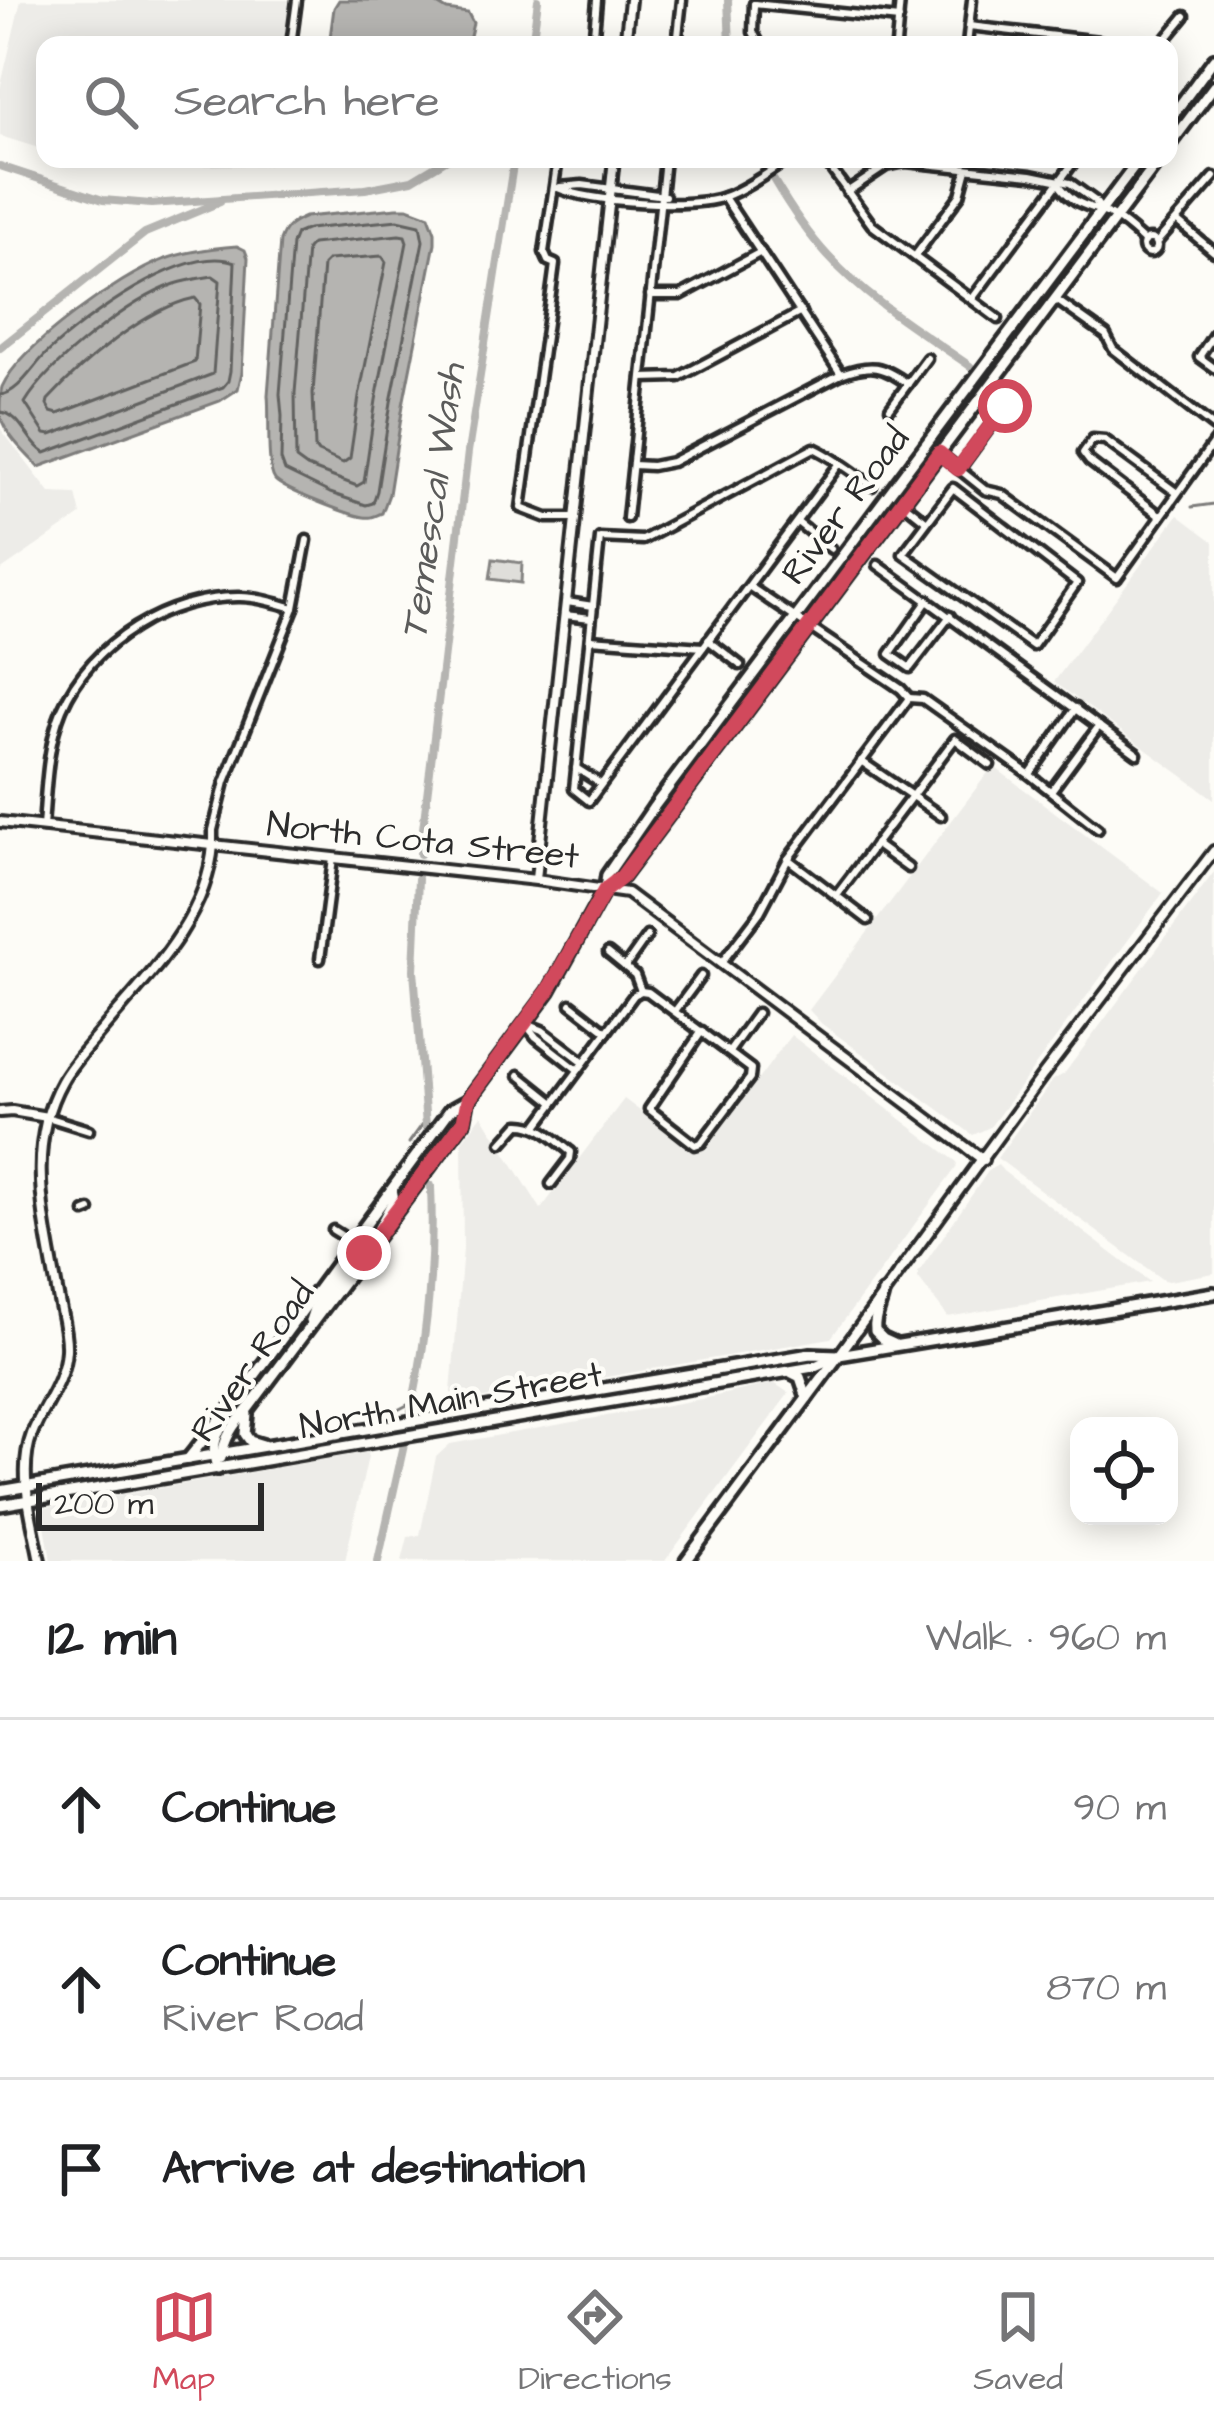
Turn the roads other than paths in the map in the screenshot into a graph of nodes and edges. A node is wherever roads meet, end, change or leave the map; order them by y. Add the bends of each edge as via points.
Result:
1 (297, 0) edge
2 (597, 0) edge
3 (630, 0) edge
4 (682, 0) edge
5 (900, 0) edge
6 (972, 0) edge
7 (755, 2) edge
8 (1185, 16) dead end
9 (898, 19) junction
10 (969, 26) junction
11 (292, 36) edge
12 (594, 36) edge
13 (627, 36) edge
14 (678, 36) edge
15 (755, 36) edge
16 (897, 36) edge
17 (968, 36) edge
18 (1056, 36) edge
19 (1168, 36) edge
20 (1214, 59) edge
21 (1214, 86) edge
22 (1178, 108) edge
23 (1178, 134) edge
24 (557, 168) edge
25 (613, 168) edge
26 (664, 168) edge
27 (774, 168) edge
28 (830, 168) edge
29 (883, 168) edge
30 (958, 168) edge
31 (1069, 168) edge
32 (1133, 168) edge
33 (1153, 168) edge
34 (968, 169) junction
35 (1214, 177) edge
36 (1058, 183) junction
37 (555, 187) junction
38 (847, 192) junction
39 (610, 193) junction
40 (724, 197) junction
41 (661, 198) junction
42 (1102, 211) junction
43 (1116, 218) junction
44 (1177, 221) junction
45 (761, 252) junction
46 (1214, 252) edge
47 (915, 256) junction
48 (650, 295) junction
49 (972, 299) junction
50 (1054, 299) junction
51 (801, 312) junction
52 (998, 319) dead end
53 (1214, 334) edge
54 (927, 358) dead end
55 (1214, 368) edge
56 (841, 374) junction
57 (642, 378) junction
58 (908, 385) junction
59 (1011, 398) dead end
60 (890, 408) dead end
61 (1214, 427) edge
62 (1214, 442) edge
63 (939, 453) junction
64 (840, 463) junction
65 (633, 465) junction
66 (958, 469) junction
67 (872, 486) dead end
68 (1177, 493) junction
69 (902, 502) junction
70 (1161, 516) junction
71 (575, 518) junction
72 (627, 518) dead end
73 (926, 521) junction
74 (796, 523) junction
75 (307, 539) dead end
76 (831, 549) dead end
77 (878, 565) dead end
78 (750, 586) junction
79 (928, 600) junction
80 (566, 602) junction
81 (593, 605) junction
82 (294, 608) junction
83 (565, 615) junction
84 (950, 616) junction
85 (592, 618) junction
86 (796, 619) junction
87 (809, 628) junction
88 (590, 639) junction
89 (705, 644) junction
90 (740, 664) dead end
91 (909, 698) junction
92 (1076, 708) junction
93 (1099, 726) junction
94 (1137, 754) dead end
95 (861, 761) junction
96 (990, 765) dead end
97 (576, 768) junction
98 (1030, 775) junction
99 (602, 784) junction
100 (1051, 792) junction
101 (911, 795) junction
102 (941, 816) dead end
103 (0, 822) edge
104 (43, 827) junction
105 (1098, 830) dead end
106 (213, 844) junction
107 (875, 844) junction
108 (1214, 851) edge
109 (333, 859) junction
110 (788, 859) junction
111 (908, 868) dead end
112 (536, 880) junction
113 (605, 890) junction
114 (836, 896) junction
115 (868, 920) dead end
116 (647, 936) dead end
117 (608, 953) dead end
118 (320, 959) dead end
119 (722, 962) junction
120 (625, 967) junction
121 (701, 976) dead end
122 (641, 991) junction
123 (571, 1004) dead end
124 (675, 1011) junction
125 (758, 1013) dead end
126 (524, 1023) junction
127 (701, 1030) junction
128 (607, 1031) junction
129 (728, 1052) junction
130 (584, 1062) junction
131 (578, 1070) junction
132 (519, 1076) dead end
133 (468, 1100) junction
134 (554, 1103) junction
135 (0, 1112) edge
136 (46, 1117) junction
137 (536, 1126) junction
138 (89, 1130) dead end
139 (502, 1143) dead end
140 (983, 1160) junction
141 (551, 1184) dead end
142 (392, 1190) junction
143 (333, 1230) dead end
144 (377, 1235) junction
145 (352, 1242) junction
146 (883, 1293) junction
147 (1214, 1293) edge
148 (309, 1326) junction
149 (899, 1346) junction
150 (839, 1355) junction
151 (787, 1371) junction
152 (807, 1398) junction
153 (233, 1406) junction
154 (248, 1410) junction
155 (268, 1447) junction
156 (217, 1454) junction
157 (188, 1459) junction
158 (218, 1469) junction
159 (27, 1486) junction
160 (0, 1491) edge
161 (29, 1500) junction
162 (0, 1505) edge
163 (40, 1561) edge
164 (686, 1561) edge

1 - 11 street
2 - 12 street
3 - 13 street
4 - 14 street
5 - 9 street
6 - 10 street
7 - 9 street
7 - 15 street
8 - 19 street
9 - 16 street
10 - 17 street
10 - 18 street
20 - 22 main road
21 - 23 main road
24 - 37 street
25 - 39 street
26 - 41 street
27 - 40 street
28 - 38 street
29 - 38 street
30 - 34 street
31 - 36 street
32 - 42 main road, River Road
33 - 43 main road, River Road
34 - 36 street
34 - 47 street via 960,195
35 - 44 street
36 - 42 street via 1070,183
36 - 49 street
37 - 39 street via 580,197
37 - 71 street via 544,252 553,280 521,508
38 - 47 street via 872,225
39 - 41 street
39 - 71 street
40 - 41 street via 693,204
40 - 45 street
41 - 48 street
42 - 43 street
42 - 86 main road, River Road
43 - 44 street via 1144,242 1157,242
43 - 50 main road, River Road
44 - 46 street
45 - 48 street via 681,295
45 - 51 street
47 - 49 street
48 - 57 street
49 - 52 street
50 - 61 street
50 - 63 main road, River Road
51 - 56 street
51 - 57 street via 679,377
53 - 55 street via 1199,357
54 - 58 street
56 - 58 street via 866,365
56 - 65 street via 673,463
57 - 65 street
58 - 60 street
59 - 66 street
62 - 68 street
63 - 66 street
63 - 69 main road, River Road
64 - 67 street
64 - 74 street
64 - 81 street via 814,448 643,540 600,538
65 - 72 street
66 - 70 street via 1117,578
68 - 70 street
68 - 70 street via 1105,440 1093,439 1082,453
69 - 73 street
69 - 87 main road, River Road
71 - 80 street
73 - 73 street via 903,554 1033,646 1077,583 953,488
74 - 76 street
74 - 78 street
75 - 82 street
77 - 79 street
78 - 86 street
78 - 89 street
79 - 84 street
79 - 84 street via 890,654 910,668
80 - 81 street
80 - 83 street
81 - 85 street
82 - 104 street via 243,597 189,602 103,652 62,709
82 - 106 street via 225,782
83 - 85 street
83 - 112 street
84 - 92 street
85 - 88 street
86 - 87 street
86 - 113 main road, River Road via 653,808
87 - 91 street
87 - 113 main road, River Road
88 - 89 street
88 - 97 street
89 - 90 street
89 - 99 street
91 - 95 street
91 - 98 street via 923,699
92 - 93 street
92 - 98 street
93 - 94 street
93 - 100 street
95 - 101 street
95 - 110 street
96 - 101 street via 955,739
97 - 99 street
97 - 99 street via 574,789 589,801
98 - 100 street
100 - 105 street
101 - 102 street
101 - 107 street
103 - 104 street, North Cota Street
104 - 106 street, North Cota Street
106 - 109 street, North Cota Street
106 - 136 street via 185,926 70,1069
107 - 111 street
107 - 114 street
108 - 140 street
109 - 112 street, North Cota Street
109 - 118 street
110 - 114 street
110 - 119 street
112 - 113 street, North Cota Street
113 - 119 street, North Cota Street via 627,893
113 - 126 main road, River Road
114 - 115 street
116 - 120 street
117 - 120 street
119 - 140 street, North Cota Street
120 - 122 street
121 - 124 street
122 - 124 street
122 - 128 street
123 - 128 street
124 - 127 street
125 - 129 street
126 - 130 street
126 - 131 street
126 - 133 main road, River Road
127 - 129 street
127 - 129 street via 649,1109 695,1145 750,1078 751,1069
128 - 130 street
130 - 131 street
131 - 134 street
132 - 134 street
133 - 142 main road, River Road via 449,1110
133 - 144 main road, River Road via 464,1121
134 - 137 street
135 - 136 street
136 - 138 street
136 - 159 street via 40,1178 66,1352 30,1440
137 - 139 street via 519,1124
137 - 141 street via 571,1152
140 - 146 street
142 - 144 main road
142 - 145 main road, River Road
143 - 145 street
144 - 148 main road, River Road
145 - 148 main road via 358,1248
145 - 153 main road, River Road
146 - 149 main road via 875,1331
146 - 150 street
147 - 149 main road, North Main Street
148 - 154 main road, River Road
149 - 150 main road, North Main Street
150 - 151 main road, North Main Street
150 - 152 main road
150 - 155 main road, North Main Street
151 - 152 main road via 800,1377
151 - 158 main road, North Main Street
152 - 164 main road
153 - 156 main road, River Road via 216,1438
153 - 157 main road
154 - 155 main road via 245,1434
154 - 156 main road, River Road
155 - 156 main road, North Main Street
156 - 157 main road, North Main Street
156 - 158 main road, River Road
157 - 159 main road, North Main Street
158 - 161 main road, North Main Street
159 - 160 main road, North Main Street
159 - 161 street
161 - 162 main road, North Main Street
161 - 163 street

